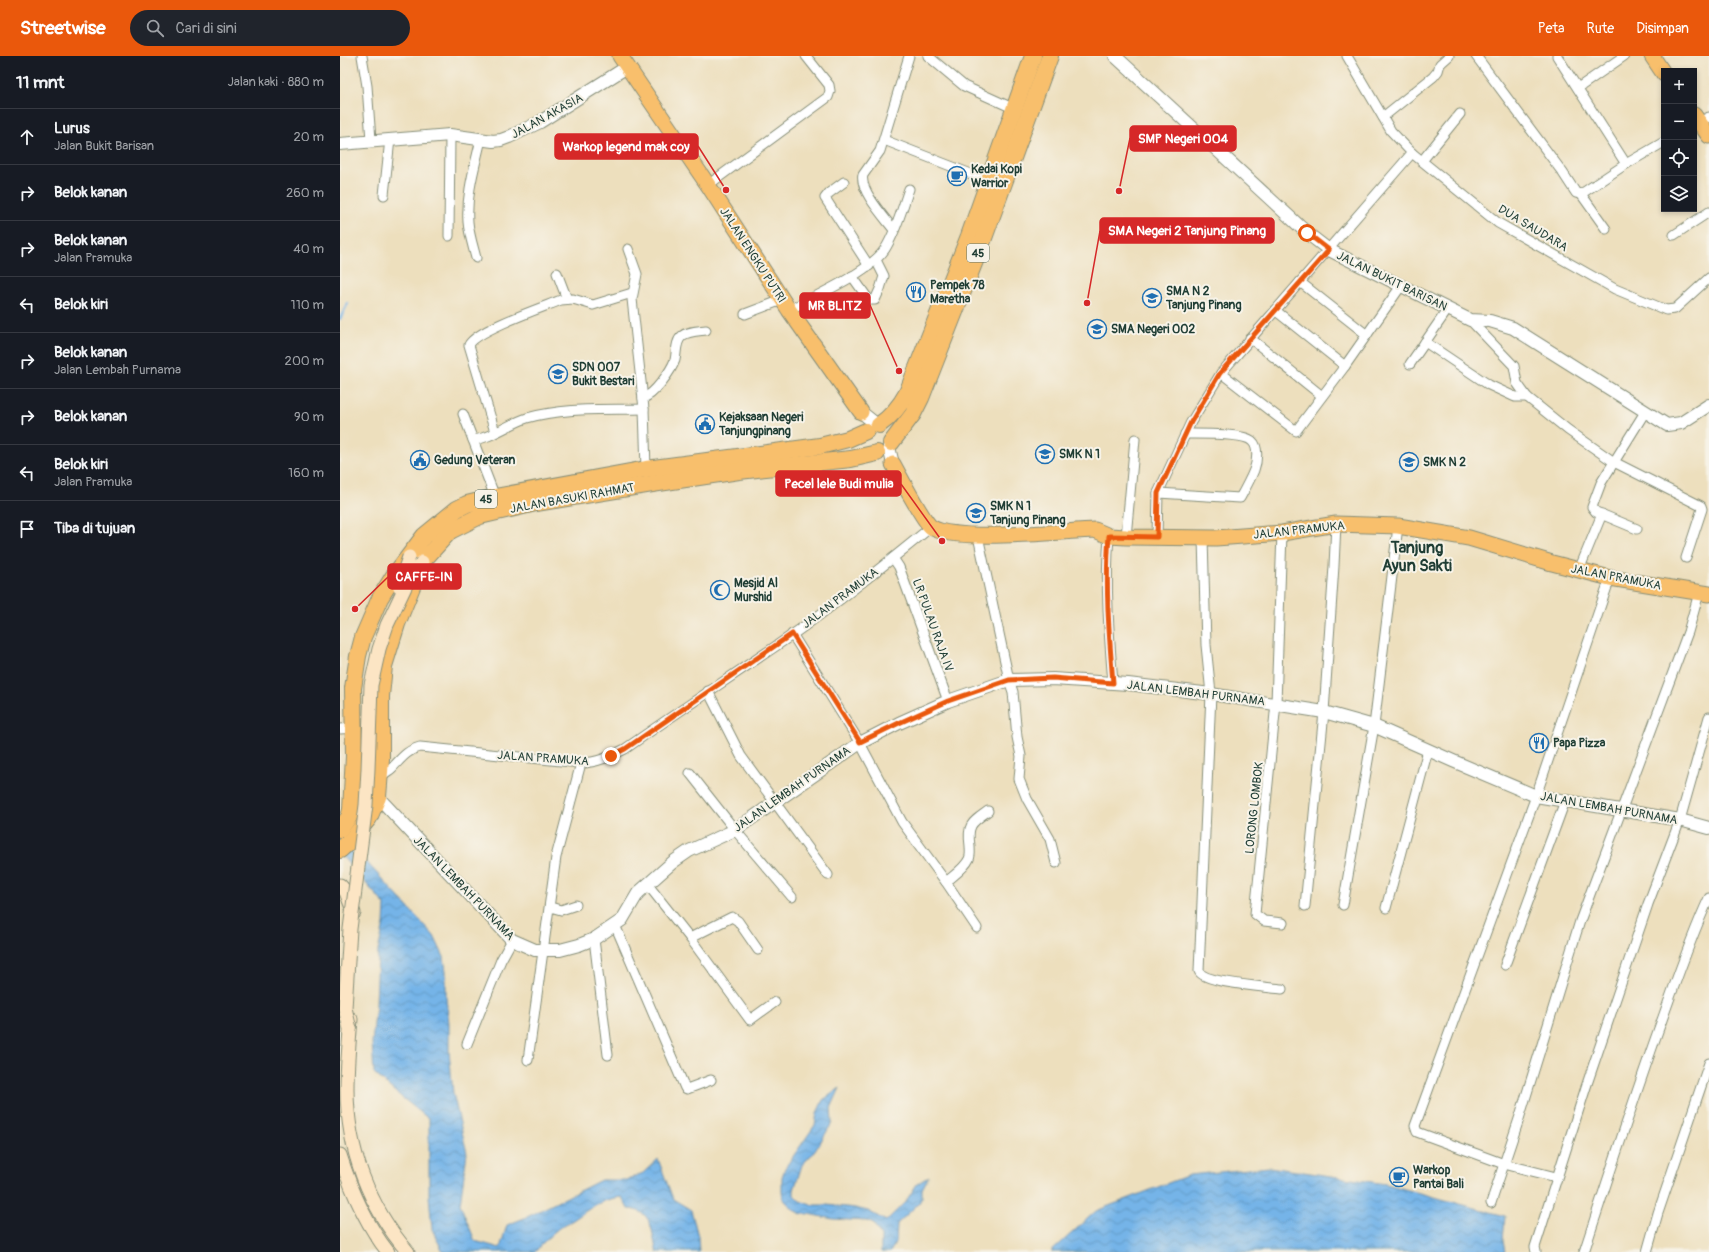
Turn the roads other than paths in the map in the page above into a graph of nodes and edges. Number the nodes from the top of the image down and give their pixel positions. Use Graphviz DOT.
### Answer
graph roads {
  1 [pos="362,56"];
  2 [pos="806,56"];
  3 [pos="908,56"];
  4 [pos="928,56"];
  5 [pos="1033,56"];
  6 [pos="1050,56"];
  7 [pos="1115,56"];
  8 [pos="1347,56"];
  9 [pos="1449,56"];
  10 [pos="1476,56"];
  11 [pos="1557,56"];
  12 [pos="1624,56"];
  13 [pos="1652,56"];
  14 [pos="623,61"];
  15 [pos="1661,70"];
  16 [pos="1578,88"];
  17 [pos="1022,112"];
  18 [pos="1460,114"];
  19 [pos="1383,117"];
  20 [pos="1699,120"];
  21 [pos="450,135"];
  22 [pos="1709,136"];
  23 [pos="390,139"];
  24 [pos="481,139"];
  25 [pos="371,140"];
  26 [pos="884,140"];
  27 [pos="340,144"];
  28 [pos="1661,144"];
  29 [pos="1412,153"];
  30 [pos="1422,161"];
  31 [pos="1626,164"];
  32 [pos="988,181"];
  33 [pos="844,182"];
  34 [pos="708,186"];
  35 [pos="909,189"];
  36 [pos="1581,194"];
  37 [pos="384,195"];
  38 [pos="1709,212"];
  39 [pos="1606,229"];
  40 [pos="894,230"];
  41 [pos="1674,234"];
  42 [pos="449,236"];
  43 [pos="628,249"];
  44 [pos="1329,250"];
  45 [pos="476,258"];
  46 [pos="872,263"];
  47 [pos="557,273"];
  48 [pos="852,276"];
  49 [pos="1709,278"];
  50 [pos="1300,282"];
  51 [pos="1401,286"];
  52 [pos="632,292"];
  53 [pos="567,299"];
  54 [pos="786,305"];
  55 [pos="1448,309"];
  56 [pos="1276,311"];
  57 [pos="744,314"];
  58 [pos="1470,320"];
  59 [pos="706,330"];
  60 [pos="1366,335"];
  61 [pos="1250,338"];
  62 [pos="1425,342"];
  63 [pos="1410,364"];
  64 [pos="1345,366"];
  65 [pos="1220,373"];
  66 [pos="1322,396"];
  67 [pos="1527,397"];
  68 [pos="643,398"];
  69 [pos="1709,405"];
  70 [pos="644,409"];
  71 [pos="862,412"];
  72 [pos="1645,412"];
  73 [pos="463,414"];
  74 [pos="872,427"];
  75 [pos="495,432"];
  76 [pos="1185,434"];
  77 [pos="1135,439"];
  78 [pos="473,440"];
  79 [pos="884,449"];
  80 [pos="1614,462"];
  81 [pos="893,464"];
  82 [pos="646,469"];
  83 [pos="566,491"];
  84 [pos="1158,493"];
  85 [pos="495,497"];
  86 [pos="1602,514"];
  87 [pos="1336,524"];
  88 [pos="1398,526"];
  89 [pos="931,527"];
  90 [pos="1637,528"];
  91 [pos="1282,533"];
  92 [pos="978,536"];
  93 [pos="1109,536"];
  94 [pos="1126,537"];
  95 [pos="1157,537"];
  96 [pos="1203,538"];
  97 [pos="893,558"];
  98 [pos="1686,558"];
  99 [pos="415,560"];
  100 [pos="1579,570"];
  101 [pos="1610,578"];
  102 [pos="1704,594"];
  103 [pos="792,634"];
  104 [pos="1009,680"];
  105 [pos="1113,683"];
  106 [pos="708,691"];
  107 [pos="1211,694"];
  108 [pos="948,701"];
  109 [pos="1276,703"];
  110 [pos="1324,712"];
  111 [pos="1709,717"];
  112 [pos="1374,726"];
  113 [pos="347,728"];
  114 [pos="860,742"];
  115 [pos="1428,750"];
  116 [pos="581,763"];
  117 [pos="690,773"];
  118 [pos="380,779"];
  119 [pos="1536,796"];
  120 [pos="378,797"];
  121 [pos="1565,801"];
  122 [pos="774,804"];
  123 [pos="988,810"];
  124 [pos="1622,810"];
  125 [pos="1680,820"];
  126 [pos="340,828"];
  127 [pos="1709,828"];
  128 [pos="736,830"];
  129 [pos="346,845"];
  130 [pos="1056,863"];
  131 [pos="828,876"];
  132 [pos="946,882"];
  133 [pos="340,885"];
  134 [pos="648,885"];
  135 [pos="792,897"];
  136 [pos="1709,898"];
  137 [pos="1343,905"];
  138 [pos="576,906"];
  139 [pos="1305,906"];
  140 [pos="550,907"];
  141 [pos="1386,908"];
  142 [pos="1283,924"];
  143 [pos="615,925"];
  144 [pos="977,928"];
  145 [pos="690,938"];
  146 [pos="594,939"];
  147 [pos="512,940"];
  148 [pos="544,950"];
  149 [pos="758,950"];
  150 [pos="1505,965"];
  151 [pos="340,985"];
  152 [pos="1282,989"];
  153 [pos="776,1002"];
  154 [pos="350,1029"];
  155 [pos="466,1044"];
  156 [pos="608,1055"];
  157 [pos="528,1060"];
  158 [pos="1709,1063"];
  159 [pos="711,1080"];
  160 [pos="340,1155"];
  161 [pos="1504,1164"];
  162 [pos="1556,1177"];
  163 [pos="1490,1204"];
  164 [pos="388,1252"];
  165 [pos="408,1252"];
  166 [pos="1536,1252"];
  167 [pos="1584,1252"];
  168 [pos="1647,1252"];
  1 -- 25 [label="street"];
  2 -- 34 [label="street"];
  3 -- 26 [label="street"];
  4 -- 17 [label="street"];
  5 -- 17 [label="highway, JALAN BASUKI RAHMAT / 45"];
  6 -- 17 [label="highway, JALAN BASUKI RAHMAT / 45"];
  7 -- 44 [label="street, JALAN BUKIT BARISAN"];
  8 -- 19 [label="street, DUA SAUDARA"];
  9 -- 19 [label="street"];
  10 -- 36 [label="street"];
  11 -- 16 [label="street"];
  12 -- 16 [label="street"];
  13 -- 15 [label="main road"];
  14 -- 24 [label="street, JALAN AKASIA"];
  14 -- 34 [label="main road, JALAN ENGKU PUTRI"];
  16 -- 31 [label="street"];
  17 -- 32 [label="highway, JALAN BASUKI RAHMAT / 45"];
  17 -- 79 [label="highway, JALAN BASUKI RAHMAT / 45"];
  18 -- 30 [label="street"];
  19 -- 29 [label="street, DUA SAUDARA"];
  20 -- 22 [label="main road"];
  21 -- 23 [label="street, JALAN AKASIA"];
  21 -- 24 [label="street, JALAN AKASIA"];
  21 -- 42 [label="street"];
  23 -- 25 [label="street, JALAN AKASIA"];
  23 -- 37 [label="street"];
  24 -- 45 [label="street"];
  25 -- 27 [label="street, JALAN AKASIA"];
  26 -- 32 [label="street"];
  26 -- 40 [label="street"];
  28 -- 31 [label="street"];
  29 -- 30 [label="street, DUA SAUDARA"];
  29 -- 44 [label="street"];
  30 -- 49 [label="street, DUA SAUDARA"];
  31 -- 36 [label="street"];
  32 -- 74 [label="highway, JALAN BASUKI RAHMAT / 45"];
  33 -- 46 [label="street"];
  34 -- 54 [label="main road, JALAN ENGKU PUTRI"];
  35 -- 40 [label="street"];
  36 -- 39 [label="street"];
  38 -- 41 [label="street"];
  40 -- 46 [label="street"];
  43 -- 52 [label="street"];
  44 -- 50 [label="street"];
  44 -- 51 [label="street, JALAN BUKIT BARISAN"];
  46 -- 48 [label="street"];
  46 -- 48 [label="street"];
  47 -- 53 [label="street"];
  48 -- 54 [label="street"];
  50 -- 56 [label="street"];
  50 -- 60 [label="street"];
  51 -- 55 [label="street, JALAN BUKIT BARISAN"];
  51 -- 60 [label="street"];
  52 -- 53 [label="street"];
  52 -- 68 [label="street"];
  53 -- 75 [label="street"];
  54 -- 57 [label="street"];
  54 -- 71 [label="main road, JALAN ENGKU PUTRI"];
  55 -- 58 [label="street, JALAN BUKIT BARISAN"];
  55 -- 62 [label="street"];
  56 -- 61 [label="street"];
  56 -- 64 [label="street"];
  58 -- 67 [label="street"];
  58 -- 72 [label="street, JALAN BUKIT BARISAN"];
  59 -- 68 [label="street"];
  60 -- 64 [label="street"];
  61 -- 65 [label="street"];
  61 -- 66 [label="street"];
  62 -- 63 [label="street"];
  62 -- 67 [label="street"];
  64 -- 66 [label="street"];
  65 -- 66 [label="street"];
  65 -- 76 [label="street"];
  67 -- 80 [label="street"];
  68 -- 70 [label="street"];
  69 -- 72 [label="street, JALAN BUKIT BARISAN"];
  70 -- 75 [label="street"];
  70 -- 82 [label="street"];
  71 -- 74 [label="street"];
  72 -- 80 [label="street"];
  73 -- 78 [label="street"];
  74 -- 79 [label="highway"];
  74 -- 79 [label="highway"];
  74 -- 82 [label="highway, JALAN BASUKI RAHMAT / 45"];
  75 -- 78 [label="street"];
  76 -- 84 [label="street"];
  76 -- 84 [label="street"];
  77 -- 94 [label="street"];
  78 -- 85 [label="street"];
  79 -- 81 [label="street"];
  79 -- 83 [label="highway, JALAN BASUKI RAHMAT / 45"];
  80 -- 86 [label="street"];
  80 -- 98 [label="street"];
  81 -- 89 [label="main road"];
  82 -- 83 [label="highway, JALAN BASUKI RAHMAT / 45"];
  83 -- 85 [label="highway, JALAN BASUKI RAHMAT / 45"];
  83 -- 99 [label="highway, JALAN BASUKI RAHMAT / 45"];
  84 -- 95 [label="street"];
  85 -- 99 [label="highway, JALAN BASUKI RAHMAT / 45"];
  86 -- 90 [label="street"];
  86 -- 100 [label="street"];
  87 -- 88 [label="main road, JALAN PRAMUKA"];
  87 -- 91 [label="main road, JALAN PRAMUKA"];
  87 -- 110 [label="street"];
  88 -- 100 [label="main road, JALAN PRAMUKA"];
  88 -- 112 [label="street"];
  89 -- 92 [label="main road, JALAN PRAMUKA"];
  89 -- 97 [label="street, JALAN PRAMUKA"];
  91 -- 96 [label="main road, JALAN PRAMUKA"];
  91 -- 109 [label="street, LORONG LOMBOK"];
  92 -- 93 [label="main road, JALAN PRAMUKA"];
  92 -- 104 [label="street"];
  93 -- 94 [label="main road, JALAN PRAMUKA"];
  93 -- 105 [label="street"];
  94 -- 95 [label="main road, JALAN PRAMUKA"];
  95 -- 96 [label="main road, JALAN PRAMUKA"];
  96 -- 107 [label="street"];
  97 -- 103 [label="street, JALAN PRAMUKA"];
  97 -- 108 [label="street, LR PULAU RAJA IV"];
  99 -- 113 [label="highway, JALAN BASUKI RAHMAT / 45"];
  99 -- 118 [label="highway, JALAN BASUKI RAHMAT / 45"];
  99 -- 151 [label="main road, bridge"];
  99 -- 154 [label="main road, bridge"];
  100 -- 101 [label="main road, JALAN PRAMUKA"];
  101 -- 102 [label="main road, JALAN PRAMUKA"];
  101 -- 119 [label="street"];
  102 -- 124 [label="street"];
  103 -- 106 [label="street, JALAN PRAMUKA"];
  103 -- 114 [label="street"];
  104 -- 105 [label="street, JALAN LEMBAH PURNAMA"];
  104 -- 108 [label="street, JALAN LEMBAH PURNAMA"];
  104 -- 130 [label="street"];
  105 -- 107 [label="street, JALAN LEMBAH PURNAMA"];
  106 -- 116 [label="street, JALAN PRAMUKA"];
  106 -- 122 [label="street"];
  107 -- 109 [label="street, JALAN LEMBAH PURNAMA"];
  107 -- 152 [label="street"];
  108 -- 114 [label="street, JALAN LEMBAH PURNAMA"];
  109 -- 110 [label="street, JALAN LEMBAH PURNAMA"];
  109 -- 142 [label="street, LORONG LOMBOK"];
  110 -- 112 [label="street, JALAN LEMBAH PURNAMA"];
  110 -- 139 [label="street"];
  111 -- 125 [label="street"];
  112 -- 115 [label="street, JALAN LEMBAH PURNAMA"];
  112 -- 137 [label="street"];
  113 -- 126 [label="highway, JALAN BASUKI RAHMAT / 45"];
  114 -- 122 [label="street, JALAN LEMBAH PURNAMA"];
  114 -- 132 [label="street"];
  115 -- 119 [label="street, JALAN LEMBAH PURNAMA"];
  115 -- 141 [label="street"];
  116 -- 118 [label="street, JALAN PRAMUKA"];
  116 -- 140 [label="street"];
  117 -- 128 [label="street"];
  118 -- 120 [label="highway, JALAN BASUKI RAHMAT"];
  119 -- 121 [label="street, JALAN LEMBAH PURNAMA"];
  119 -- 161 [label="street"];
  120 -- 129 [label="highway, JALAN BASUKI RAHMAT"];
  120 -- 147 [label="street, JALAN LEMBAH PURNAMA"];
  121 -- 124 [label="street, JALAN LEMBAH PURNAMA"];
  121 -- 150 [label="street"];
  122 -- 128 [label="street, JALAN LEMBAH PURNAMA"];
  122 -- 131 [label="street"];
  123 -- 132 [label="street"];
  124 -- 125 [label="street, JALAN LEMBAH PURNAMA"];
  124 -- 161 [label="street"];
  125 -- 127 [label="street, JALAN LEMBAH PURNAMA"];
  125 -- 162 [label="street"];
  128 -- 134 [label="street, JALAN LEMBAH PURNAMA"];
  128 -- 135 [label="street"];
  132 -- 144 [label="street"];
  133 -- 154 [label="main road"];
  134 -- 143 [label="street, JALAN LEMBAH PURNAMA"];
  134 -- 145 [label="street"];
  136 -- 167 [label="street"];
  138 -- 140 [label="street"];
  140 -- 148 [label="street"];
  143 -- 146 [label="street, JALAN LEMBAH PURNAMA"];
  143 -- 159 [label="street"];
  145 -- 149 [label="street"];
  145 -- 153 [label="street"];
  146 -- 148 [label="street, JALAN LEMBAH PURNAMA"];
  146 -- 156 [label="street"];
  147 -- 148 [label="street, JALAN LEMBAH PURNAMA"];
  147 -- 155 [label="street"];
  148 -- 157 [label="street"];
  154 -- 165 [label="main road"];
  158 -- 168 [label="street"];
  160 -- 164 [label="main road"];
  161 -- 162 [label="street"];
  161 -- 163 [label="street"];
  162 -- 166 [label="street"];
}
